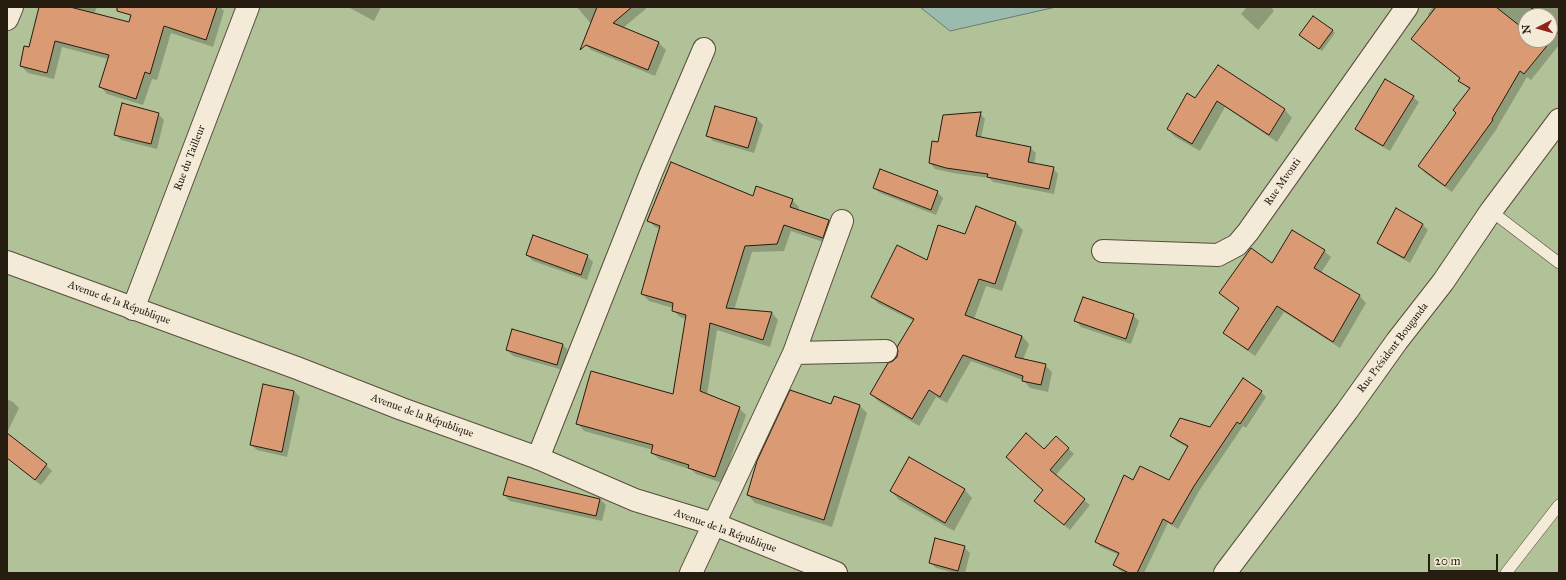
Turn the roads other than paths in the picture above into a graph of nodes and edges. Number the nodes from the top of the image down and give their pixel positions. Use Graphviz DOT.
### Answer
graph roads {
  1 [pos="12,7"];
  2 [pos="248,7"];
  3 [pos="1407,7"];
  4 [pos="7,19"];
  5 [pos="704,49"];
  6 [pos="1559,120"];
  7 [pos="1491,211"];
  8 [pos="842,221"];
  9 [pos="1103,251"];
  10 [pos="7,262"];
  11 [pos="1559,263"];
  12 [pos="133,308"];
  13 [pos="886,351"];
  14 [pos="794,353"];
  15 [pos="538,458"];
  16 [pos="1559,505"];
  17 [pos="714,524"];
  18 [pos="692,573"];
  19 [pos="836,573"];
  20 [pos="1225,573"];
  21 [pos="1506,573"];
  1 -- 4 [label="street"];
  2 -- 12 [label="street, Rue du Tailleur"];
  3 -- 9 [label="street, Rue Mvouti"];
  5 -- 15 [label="street"];
  6 -- 7 [label="street, Rue Président Bouganda"];
  7 -- 11 [label="lane"];
  7 -- 20 [label="street, Rue Président Bouganda"];
  8 -- 14 [label="street"];
  10 -- 12 [label="street, Avenue de la République"];
  12 -- 15 [label="street, Avenue de la République"];
  13 -- 14 [label="street"];
  14 -- 17 [label="street"];
  15 -- 17 [label="street, Avenue de la République"];
  16 -- 21 [label="lane"];
  17 -- 18 [label="street"];
  17 -- 19 [label="street, Avenue de la République"];
}
